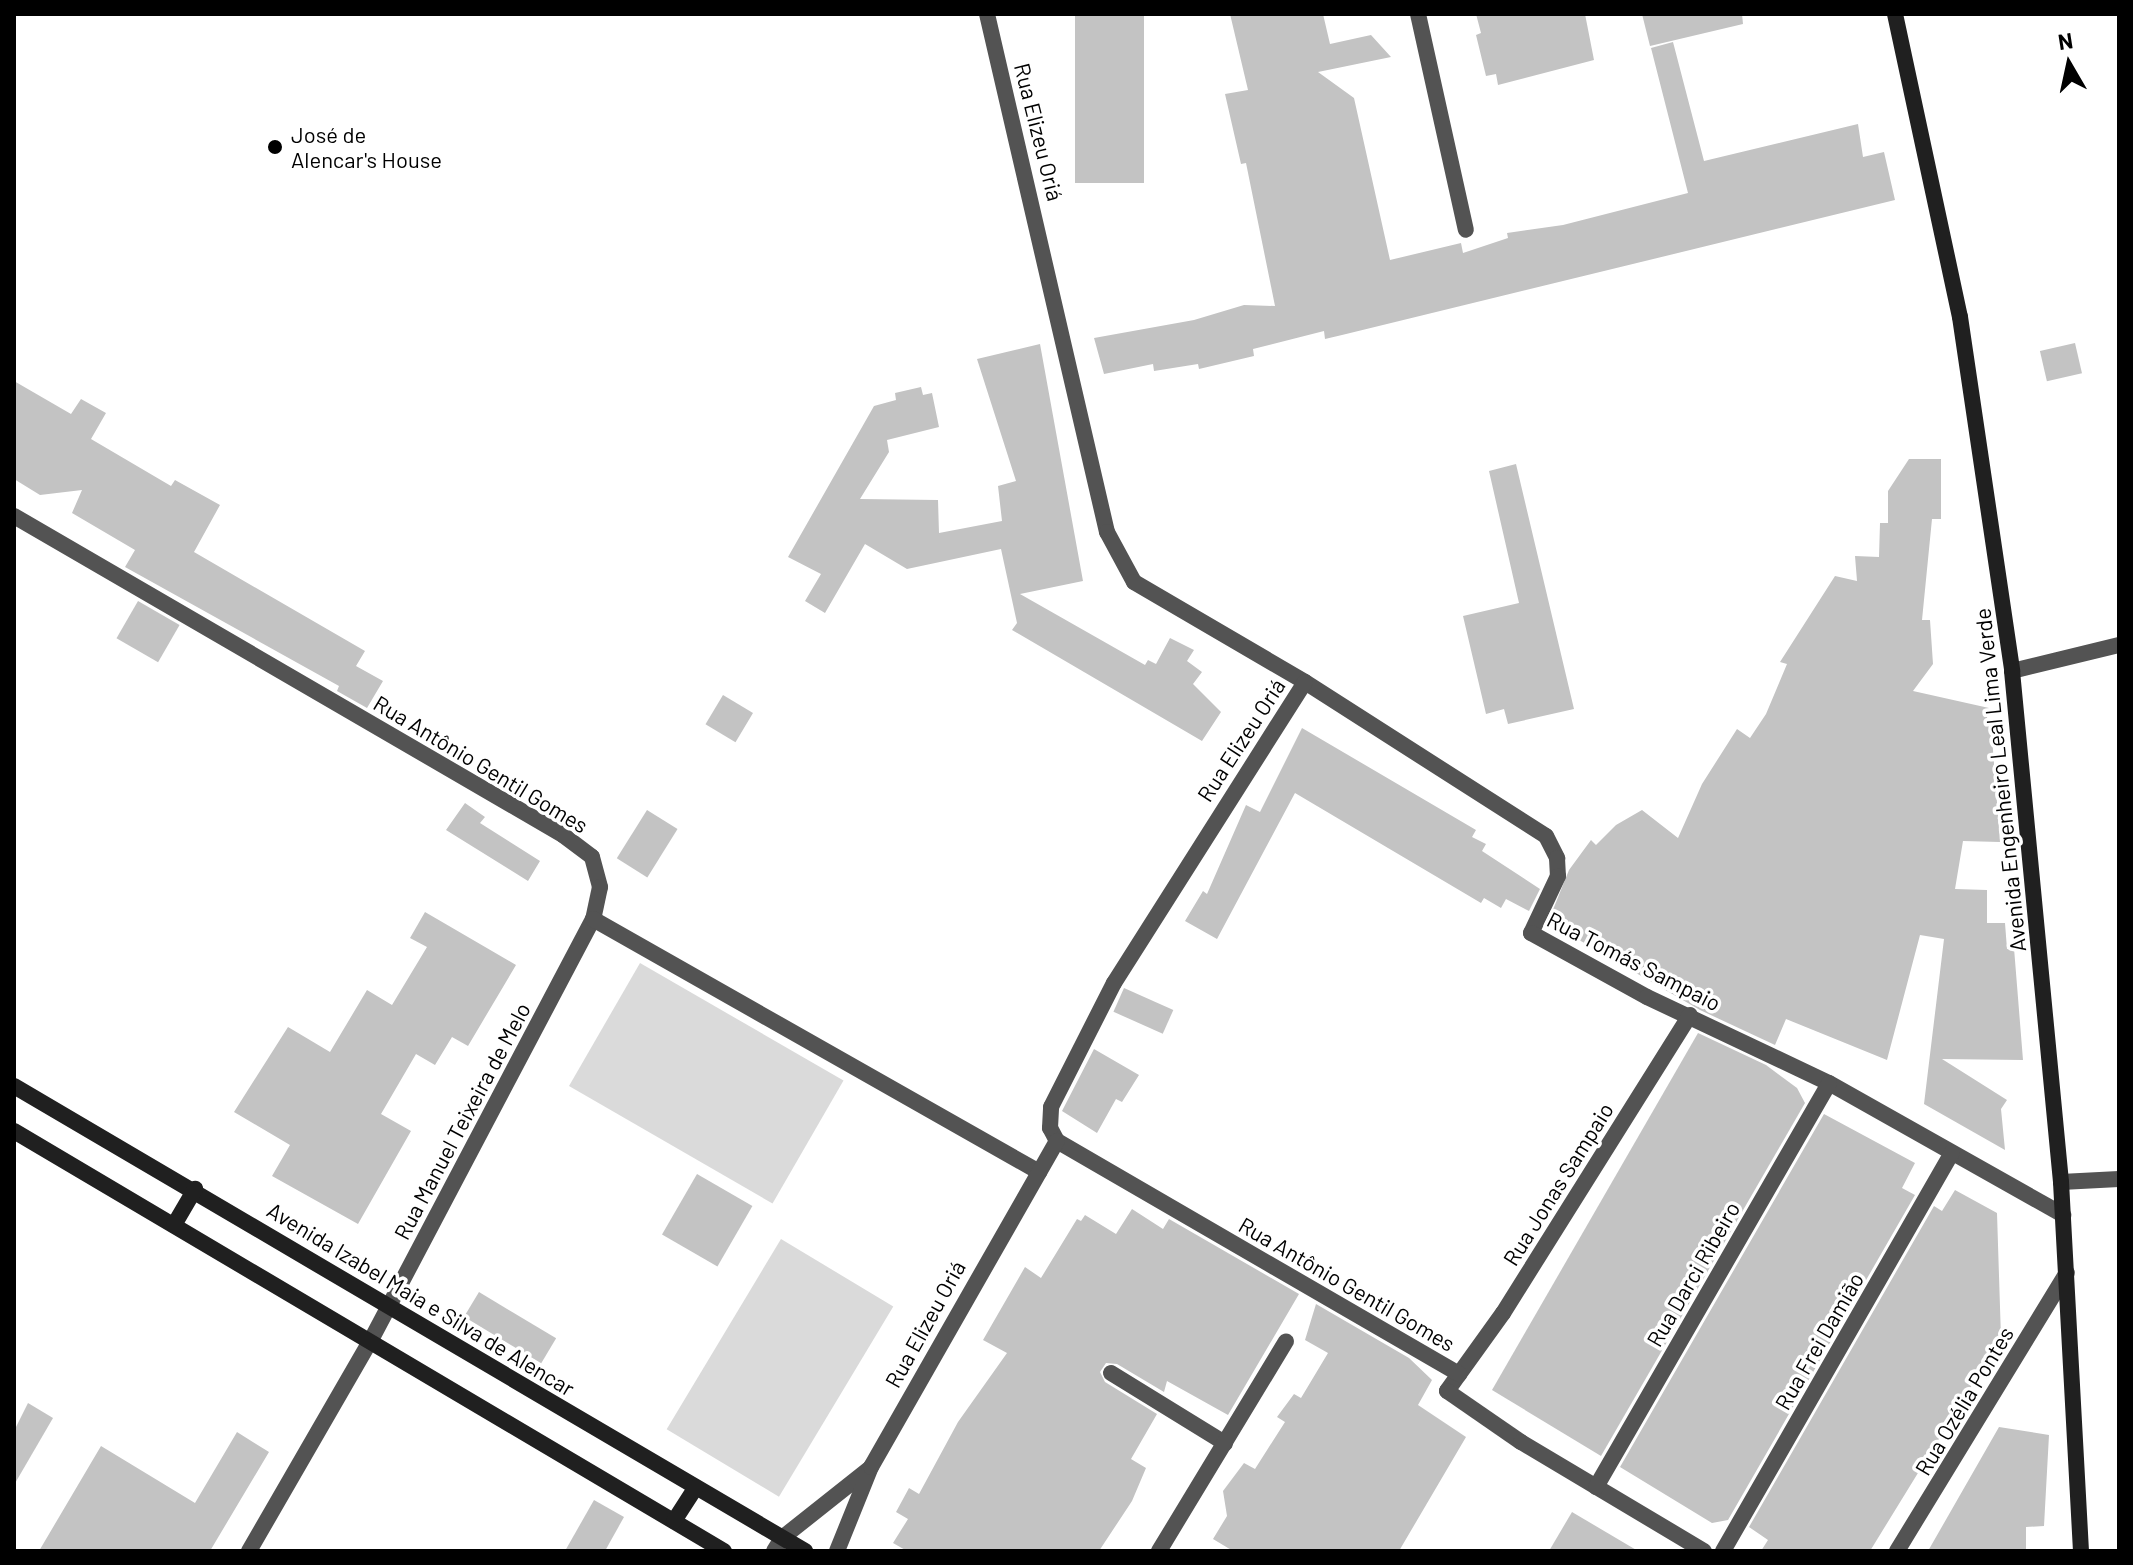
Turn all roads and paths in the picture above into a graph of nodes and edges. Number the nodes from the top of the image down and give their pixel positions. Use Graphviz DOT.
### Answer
graph roads {
  1 [pos="987,14"];
  2 [pos="1418,14"];
  3 [pos="1895,14"];
  4 [pos="1466,230"];
  5 [pos="14,516"];
  6 [pos="2119,645"];
  7 [pos="2012,671"];
  8 [pos="1305,682"];
  9 [pos="593,919"];
  10 [pos="1690,1015"];
  11 [pos="1829,1083"];
  12 [pos="14,1086"];
  13 [pos="14,1131"];
  14 [pos="1057,1141"];
  15 [pos="1952,1153"];
  16 [pos="1039,1172"];
  17 [pos="2119,1179"];
  18 [pos="2061,1182"];
  19 [pos="195,1189"];
  20 [pos="2063,1215"];
  21 [pos="174,1225"];
  22 [pos="2067,1273"];
  23 [pos="389,1307"];
  24 [pos="372,1338"];
  25 [pos="1286,1341"];
  26 [pos="1111,1373"];
  27 [pos="1459,1374"];
  28 [pos="1225,1443"];
  29 [pos="871,1467"];
  30 [pos="696,1487"];
  31 [pos="1596,1487"];
  32 [pos="674,1521"];
  33 [pos="778,1544"];
  34 [pos="249,1551"];
  35 [pos="724,1551"];
  36 [pos="805,1551"];
  37 [pos="837,1551"];
  38 [pos="1159,1551"];
  39 [pos="1704,1551"];
  40 [pos="1723,1551"];
  41 [pos="1897,1551"];
  42 [pos="2081,1551"];
  1 -- 8 [label="street, Rua Elizeu Oriá"];
  2 -- 4 [label="street"];
  3 -- 7 [label="street, Avenida Engenheiro Leal Lima Verde"];
  5 -- 9 [label="street, Rua Antônio Gentil Gomes"];
  6 -- 7 [label="street"];
  7 -- 18 [label="street, Avenida Engenheiro Leal Lima Verde"];
  8 -- 10 [label="street, Rua Tomás Sampaio"];
  8 -- 14 [label="street, Rua Elizeu Oriá"];
  9 -- 16 [label="street"];
  9 -- 23 [label="street, Rua Manuel Teixeira de Melo"];
  10 -- 11 [label="street, Rua Tomás Sampaio"];
  10 -- 27 [label="street, Rua Jonas Sampaio"];
  11 -- 15 [label="street, Rua Tomás Sampaio"];
  11 -- 31 [label="street, Rua Darci Ribeiro"];
  12 -- 19 [label="street, Avenida Izabel Maia e Silva de Alencar"];
  13 -- 21 [label="street"];
  14 -- 16 [label="street, Rua Elizeu Oriá"];
  14 -- 27 [label="street, Rua Antônio Gentil Gomes"];
  15 -- 20 [label="street, Rua Tomás Sampaio"];
  15 -- 40 [label="street, Rua Frei Damião"];
  16 -- 29 [label="street, Rua Elizeu Oriá"];
  17 -- 18 [label="street"];
  18 -- 20 [label="street, Avenida Engenheiro Leal Lima Verde"];
  19 -- 21 [label="street"];
  19 -- 23 [label="street, Avenida Izabel Maia e Silva de Alencar"];
  20 -- 22 [label="street, Avenida Engenheiro Leal Lima Verde"];
  21 -- 24 [label="street"];
  22 -- 41 [label="street, Rua Ozélia Pontes"];
  22 -- 42 [label="street, Avenida Engenheiro Leal Lima Verde"];
  23 -- 24 [label="street, Rua Manuel Teixeira de Melo"];
  23 -- 30 [label="street, Avenida Izabel Maia e Silva de Alencar"];
  24 -- 32 [label="street"];
  24 -- 34 [label="street, Rua Manuel Teixeira de Melo"];
  25 -- 28 [label="street"];
  26 -- 28 [label="street"];
  27 -- 31 [label="street, Rua Antônio Gentil Gomes"];
  28 -- 38 [label="street"];
  29 -- 33 [label="street, Rua Elizeu Oriá"];
  29 -- 37 [label="street, Rua Elizeu Oriá"];
  30 -- 32 [label="street"];
  30 -- 33 [label="street, Avenida Izabel Maia e Silva de Alencar"];
  31 -- 39 [label="street, Rua Antônio Gentil Gomes"];
  32 -- 35 [label="street"];
  33 -- 36 [label="street, Avenida Izabel Maia e Silva de Alencar"];
}
